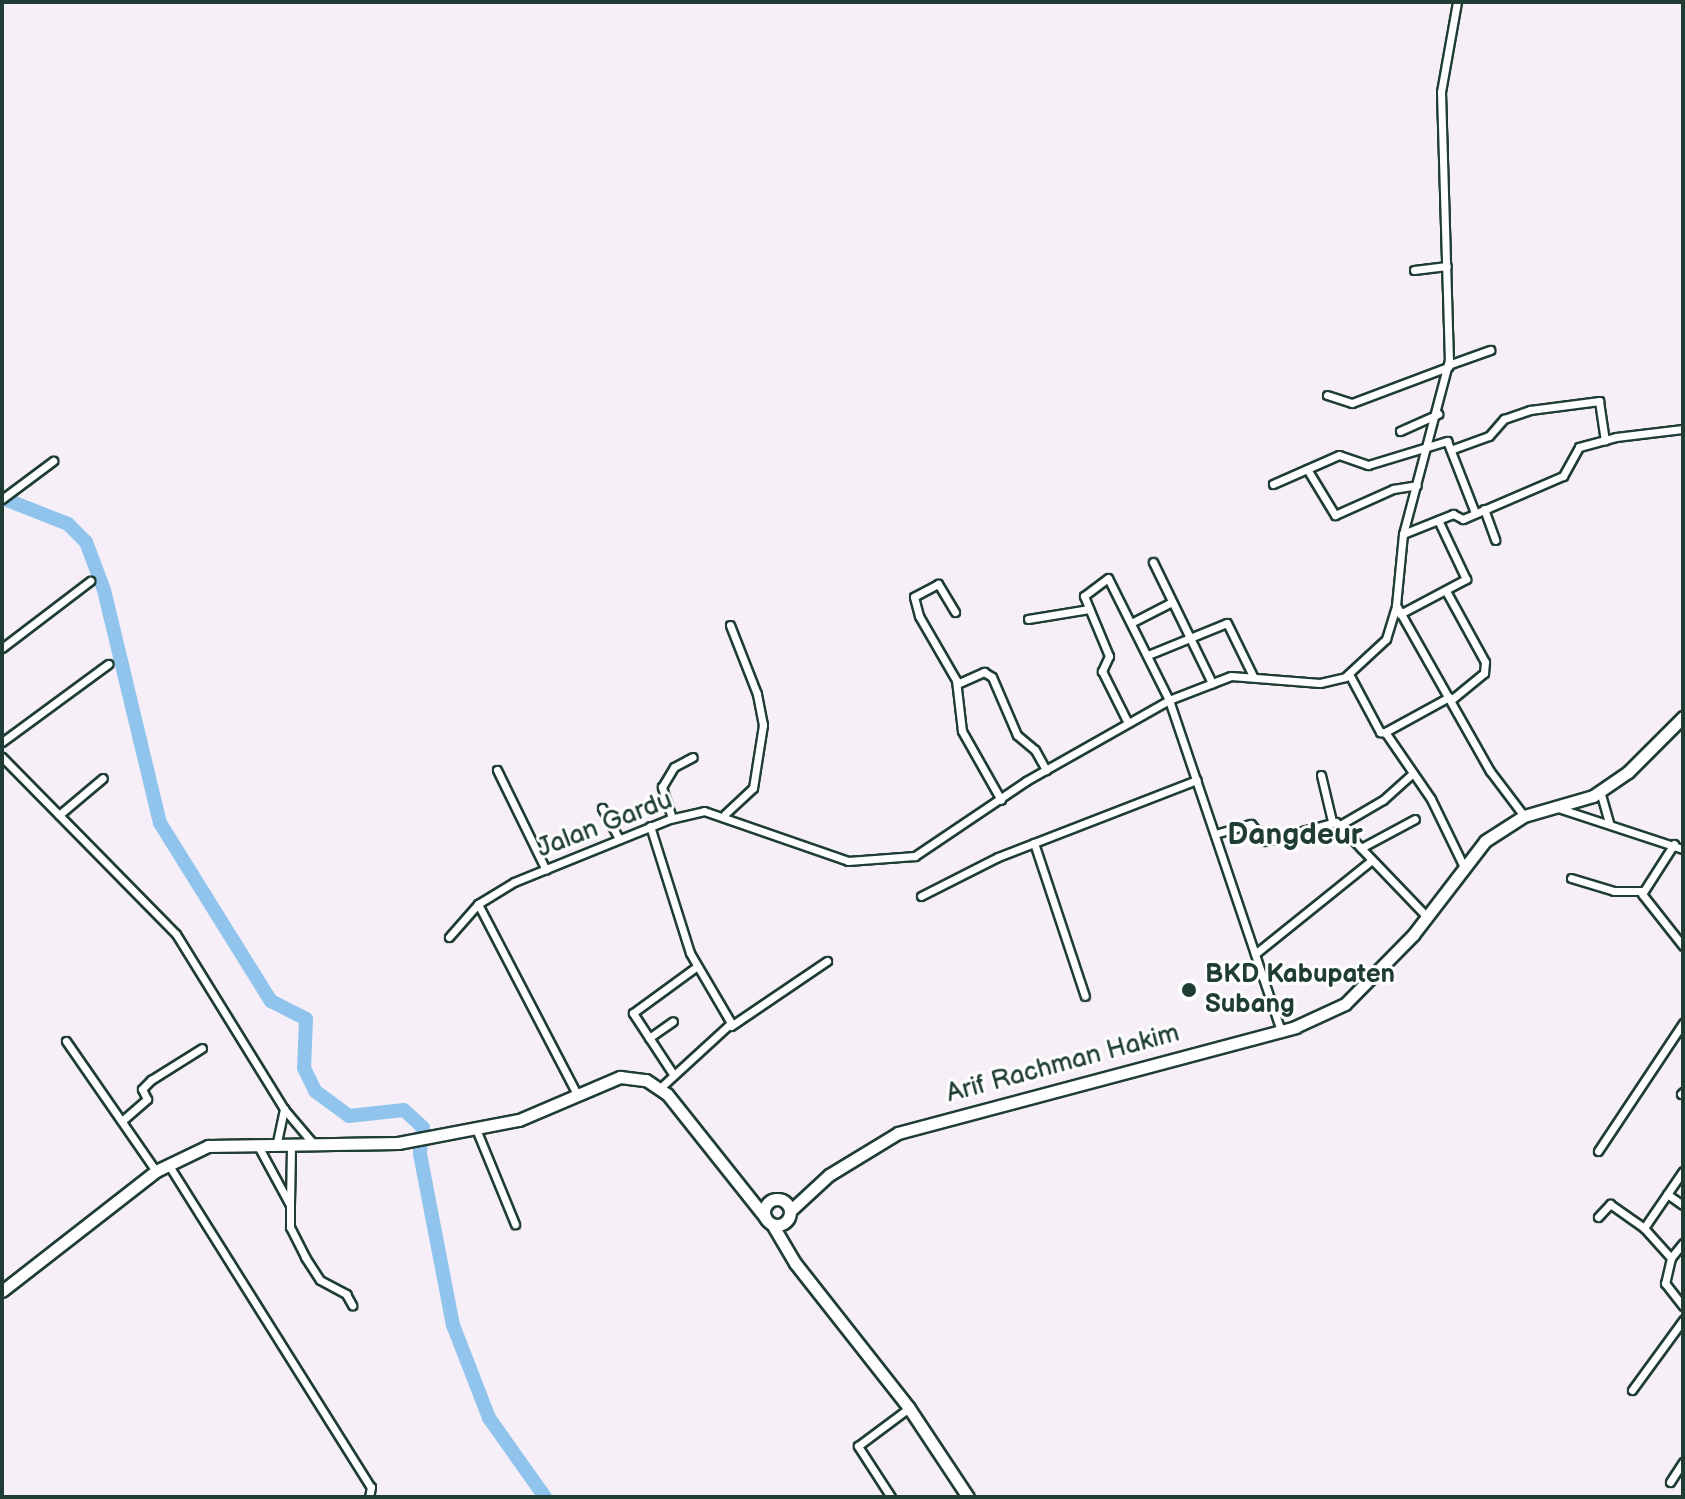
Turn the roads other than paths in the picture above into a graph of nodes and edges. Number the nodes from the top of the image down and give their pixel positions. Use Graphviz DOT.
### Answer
graph roads {
  1 [pos="1457,2"];
  2 [pos="1447,266"];
  3 [pos="1414,270"];
  4 [pos="1490,350"];
  5 [pos="1448,366"];
  6 [pos="1327,395"];
  7 [pos="1438,414"];
  8 [pos="1683,429"];
  9 [pos="1400,431"];
  10 [pos="1605,441"];
  11 [pos="1429,445"];
  12 [pos="1453,449"];
  13 [pos="53,461"];
  14 [pos="1307,469"];
  15 [pos="1273,484"];
  16 [pos="1417,485"];
  17 [pos="4,495"];
  18 [pos="1484,509"];
  19 [pos="1475,513"];
  20 [pos="1438,520"];
  21 [pos="1403,534"];
  22 [pos="1495,540"];
  23 [pos="1153,562"];
  24 [pos="90,581"];
  25 [pos="1446,591"];
  26 [pos="1172,602"];
  27 [pos="1089,609"];
  28 [pos="1397,611"];
  29 [pos="955,612"];
  30 [pos="1028,619"];
  31 [pos="1133,622"];
  32 [pos="730,625"];
  33 [pos="1189,639"];
  34 [pos="2,648"];
  35 [pos="1148,655"];
  36 [pos="108,664"];
  37 [pos="1349,674"];
  38 [pos="1253,676"];
  39 [pos="1212,683"];
  40 [pos="957,684"];
  41 [pos="1450,699"];
  42 [pos="1171,705"];
  43 [pos="1683,717"];
  44 [pos="1128,723"];
  45 [pos="1386,733"];
  46 [pos="2,742"];
  47 [pos="2,757"];
  48 [pos="693,757"];
  49 [pos="497,770"];
  50 [pos="1046,770"];
  51 [pos="1413,773"];
  52 [pos="1321,775"];
  53 [pos="103,778"];
  54 [pos="1197,780"];
  55 [pos="1600,791"];
  56 [pos="1001,800"];
  57 [pos="602,808"];
  58 [pos="1558,808"];
  59 [pos="725,814"];
  60 [pos="59,815"];
  61 [pos="1524,816"];
  62 [pos="672,818"];
  63 [pos="1415,819"];
  64 [pos="1336,823"];
  65 [pos="1609,823"];
  66 [pos="650,826"];
  67 [pos="1215,834"];
  68 [pos="619,839"];
  69 [pos="1034,843"];
  70 [pos="1674,844"];
  71 [pos="1361,848"];
  72 [pos="1683,849"];
  73 [pos="1372,860"];
  74 [pos="1464,867"];
  75 [pos="546,870"];
  76 [pos="1571,878"];
  77 [pos="1642,891"];
  78 [pos="921,896"];
  79 [pos="478,904"];
  80 [pos="1427,917"];
  81 [pos="449,937"];
  82 [pos="1683,946"];
  83 [pos="1255,954"];
  84 [pos="827,961"];
  85 [pos="696,967"];
  86 [pos="1085,996"];
  87 [pos="673,1021"];
  88 [pos="1683,1023"];
  89 [pos="731,1026"];
  90 [pos="1281,1031"];
  91 [pos="649,1038"];
  92 [pos="66,1041"];
  93 [pos="202,1048"];
  94 [pos="673,1074"];
  95 [pos="660,1088"];
  96 [pos="578,1096"];
  97 [pos="284,1109"];
  98 [pos="123,1120"];
  99 [pos="476,1129"];
  100 [pos="311,1141"];
  101 [pos="256,1142"];
  102 [pos="277,1142"];
  103 [pos="291,1142"];
  104 [pos="1598,1151"];
  105 [pos="168,1164"];
  106 [pos="156,1171"];
  107 [pos="1683,1171"];
  108 [pos="807,1193"];
  109 [pos="1667,1194"];
  110 [pos="783,1200"];
  111 [pos="290,1205"];
  112 [pos="1683,1205"];
  113 [pos="768,1215"];
  114 [pos="789,1215"];
  115 [pos="1598,1217"];
  116 [pos="515,1224"];
  117 [pos="1644,1228"];
  118 [pos="1683,1243"];
  119 [pos="786,1249"];
  120 [pos="1671,1258"];
  121 [pos="2,1291"];
  122 [pos="352,1305"];
  123 [pos="1683,1306"];
  124 [pos="1683,1320"];
  125 [pos="1632,1390"];
  126 [pos="909,1408"];
  127 [pos="1683,1462"];
  128 [pos="1670,1482"];
  129 [pos="373,1496"];
  130 [pos="891,1497"];
  131 [pos="968,1497"];
  1 -- 2 [label="street"];
  2 -- 3 [label="street"];
  2 -- 5 [label="street"];
  4 -- 5 [label="street"];
  5 -- 6 [label="street"];
  5 -- 7 [label="street"];
  7 -- 9 [label="street"];
  7 -- 11 [label="street"];
  8 -- 10 [label="street"];
  10 -- 12 [label="street"];
  10 -- 18 [label="street"];
  11 -- 12 [label="street"];
  11 -- 14 [label="street"];
  11 -- 16 [label="street"];
  12 -- 19 [label="street"];
  13 -- 17 [label="street"];
  14 -- 15 [label="street"];
  14 -- 16 [label="street"];
  16 -- 21 [label="street"];
  18 -- 19 [label="street"];
  18 -- 22 [label="street"];
  19 -- 20 [label="street"];
  20 -- 21 [label="street"];
  20 -- 25 [label="street"];
  21 -- 28 [label="street"];
  23 -- 26 [label="street"];
  24 -- 34 [label="street"];
  25 -- 28 [label="street"];
  25 -- 41 [label="street"];
  26 -- 31 [label="street"];
  26 -- 33 [label="street"];
  27 -- 30 [label="street"];
  27 -- 31 [label="street"];
  27 -- 44 [label="street"];
  28 -- 37 [label="street"];
  28 -- 41 [label="street"];
  29 -- 40 [label="street"];
  31 -- 35 [label="street"];
  32 -- 59 [label="street"];
  33 -- 35 [label="street"];
  33 -- 38 [label="street"];
  33 -- 39 [label="street"];
  35 -- 42 [label="street"];
  36 -- 46 [label="street"];
  37 -- 38 [label="street, Jalan Gardu"];
  37 -- 45 [label="street"];
  38 -- 39 [label="street, Jalan Gardu"];
  39 -- 42 [label="street, Jalan Gardu"];
  40 -- 50 [label="street"];
  40 -- 56 [label="street"];
  41 -- 45 [label="street"];
  41 -- 61 [label="street"];
  42 -- 44 [label="street, Jalan Gardu"];
  42 -- 54 [label="street"];
  43 -- 55 [label="main road, Arif Rachman Hakim"];
  44 -- 50 [label="street, Jalan Gardu"];
  45 -- 51 [label="street"];
  47 -- 60 [label="street"];
  48 -- 62 [label="street"];
  49 -- 75 [label="street"];
  50 -- 56 [label="street, Jalan Gardu"];
  51 -- 64 [label="street"];
  51 -- 74 [label="street"];
  52 -- 64 [label="street"];
  53 -- 60 [label="street"];
  54 -- 67 [label="street"];
  54 -- 69 [label="street"];
  55 -- 58 [label="main road, Arif Rachman Hakim"];
  55 -- 65 [label="street"];
  56 -- 59 [label="street, Jalan Gardu"];
  57 -- 68 [label="street"];
  58 -- 61 [label="main road, Arif Rachman Hakim"];
  58 -- 65 [label="street"];
  59 -- 62 [label="street, Jalan Gardu"];
  60 -- 97 [label="street"];
  61 -- 74 [label="main road, Arif Rachman Hakim"];
  62 -- 66 [label="street, Jalan Gardu"];
  63 -- 71 [label="street"];
  64 -- 67 [label="street"];
  64 -- 71 [label="street"];
  65 -- 70 [label="street"];
  66 -- 68 [label="street, Jalan Gardu"];
  66 -- 85 [label="street"];
  67 -- 83 [label="street"];
  68 -- 75 [label="street, Jalan Gardu"];
  69 -- 78 [label="street"];
  69 -- 86 [label="street"];
  70 -- 72 [label="street"];
  70 -- 77 [label="street"];
  71 -- 73 [label="street"];
  73 -- 80 [label="street"];
  73 -- 83 [label="street"];
  74 -- 80 [label="main road, Arif Rachman Hakim"];
  75 -- 79 [label="street, Jalan Gardu"];
  76 -- 77 [label="street"];
  77 -- 82 [label="street"];
  79 -- 81 [label="street, Jalan Gardu"];
  79 -- 96 [label="street"];
  80 -- 90 [label="main road, Arif Rachman Hakim"];
  83 -- 90 [label="street"];
  84 -- 89 [label="street"];
  85 -- 89 [label="street"];
  85 -- 91 [label="street"];
  87 -- 91 [label="street"];
  88 -- 104 [label="street"];
  89 -- 94 [label="street"];
  90 -- 108 [label="main road, Arif Rachman Hakim"];
  91 -- 94 [label="street"];
  92 -- 98 [label="street"];
  93 -- 98 [label="street"];
  94 -- 95 [label="street"];
  95 -- 96 [label="main road"];
  95 -- 113 [label="main road"];
  96 -- 99 [label="main road"];
  97 -- 100 [label="street"];
  97 -- 102 [label="street"];
  98 -- 106 [label="street"];
  99 -- 100 [label="main road"];
  99 -- 116 [label="street"];
  100 -- 103 [label="main road"];
  101 -- 102 [label="main road"];
  101 -- 105 [label="main road"];
  101 -- 111 [label="street"];
  102 -- 103 [label="main road"];
  103 -- 111 [label="street"];
  105 -- 106 [label="main road"];
  105 -- 129 [label="street"];
  106 -- 121 [label="main road"];
  107 -- 109 [label="street"];
  108 -- 110 [label="main road"];
  108 -- 114 [label="main road, Arif Rachman Hakim"];
  109 -- 112 [label="street"];
  109 -- 117 [label="street"];
  110 -- 113 [label="main road"];
  110 -- 114 [label="main road"];
  111 -- 122 [label="street"];
  113 -- 114 [label="main road"];
  113 -- 119 [label="main road"];
  114 -- 119 [label="main road"];
  115 -- 117 [label="street"];
  117 -- 120 [label="street"];
  118 -- 120 [label="street"];
  119 -- 126 [label="main road"];
  120 -- 123 [label="street"];
  124 -- 125 [label="street"];
  126 -- 130 [label="street"];
  126 -- 131 [label="main road"];
  127 -- 128 [label="street"];
}
